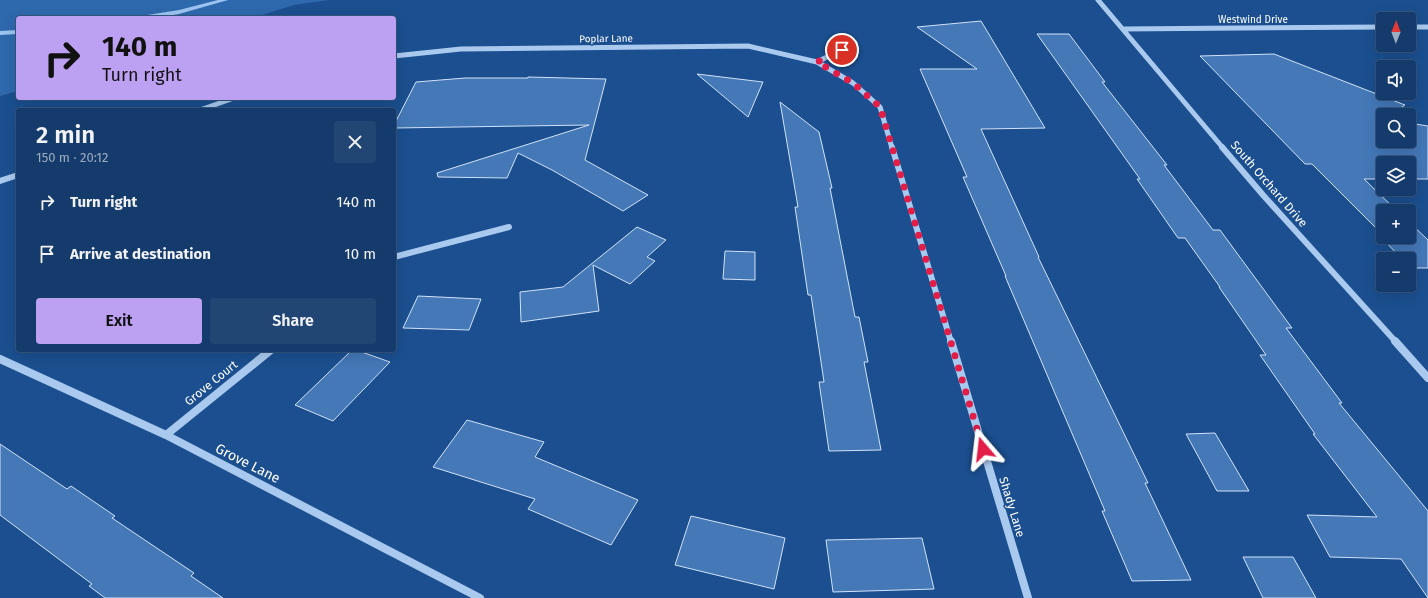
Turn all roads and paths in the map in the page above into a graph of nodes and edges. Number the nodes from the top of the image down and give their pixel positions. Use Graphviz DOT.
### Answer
graph roads {
  1 [pos="1098,0"];
  2 [pos="1416,27"];
  3 [pos="1428,27"];
  4 [pos="1376,28"];
  5 [pos="1123,29"];
  6 [pos="855,43"];
  7 [pos="396,56"];
  8 [pos="817,62"];
  9 [pos="228,100"];
  10 [pos="206,108"];
  11 [pos="16,176"];
  12 [pos="0,181"];
  13 [pos="509,227"];
  14 [pos="396,256"];
  15 [pos="269,352"];
  16 [pos="0,359"];
  17 [pos="1428,378"];
  18 [pos="166,435"];
  19 [pos="480,598"];
  20 [pos="1028,598"];
  1 -- 5 [label="street, South Orchard Drive"];
  2 -- 3 [label="street"];
  4 -- 5 [label="street, Westwind Drive"];
  5 -- 17 [label="street, South Orchard Drive"];
  6 -- 8 [label="street"];
  7 -- 8 [label="street, Poplar Lane"];
  8 -- 20 [label="street, Shady Lane"];
  9 -- 10 [label="street"];
  11 -- 12 [label="street"];
  13 -- 14 [label="street"];
  15 -- 18 [label="street, Grove Court"];
  16 -- 18 [label="street, Grove Lane"];
  18 -- 19 [label="street, Grove Lane"];
}
